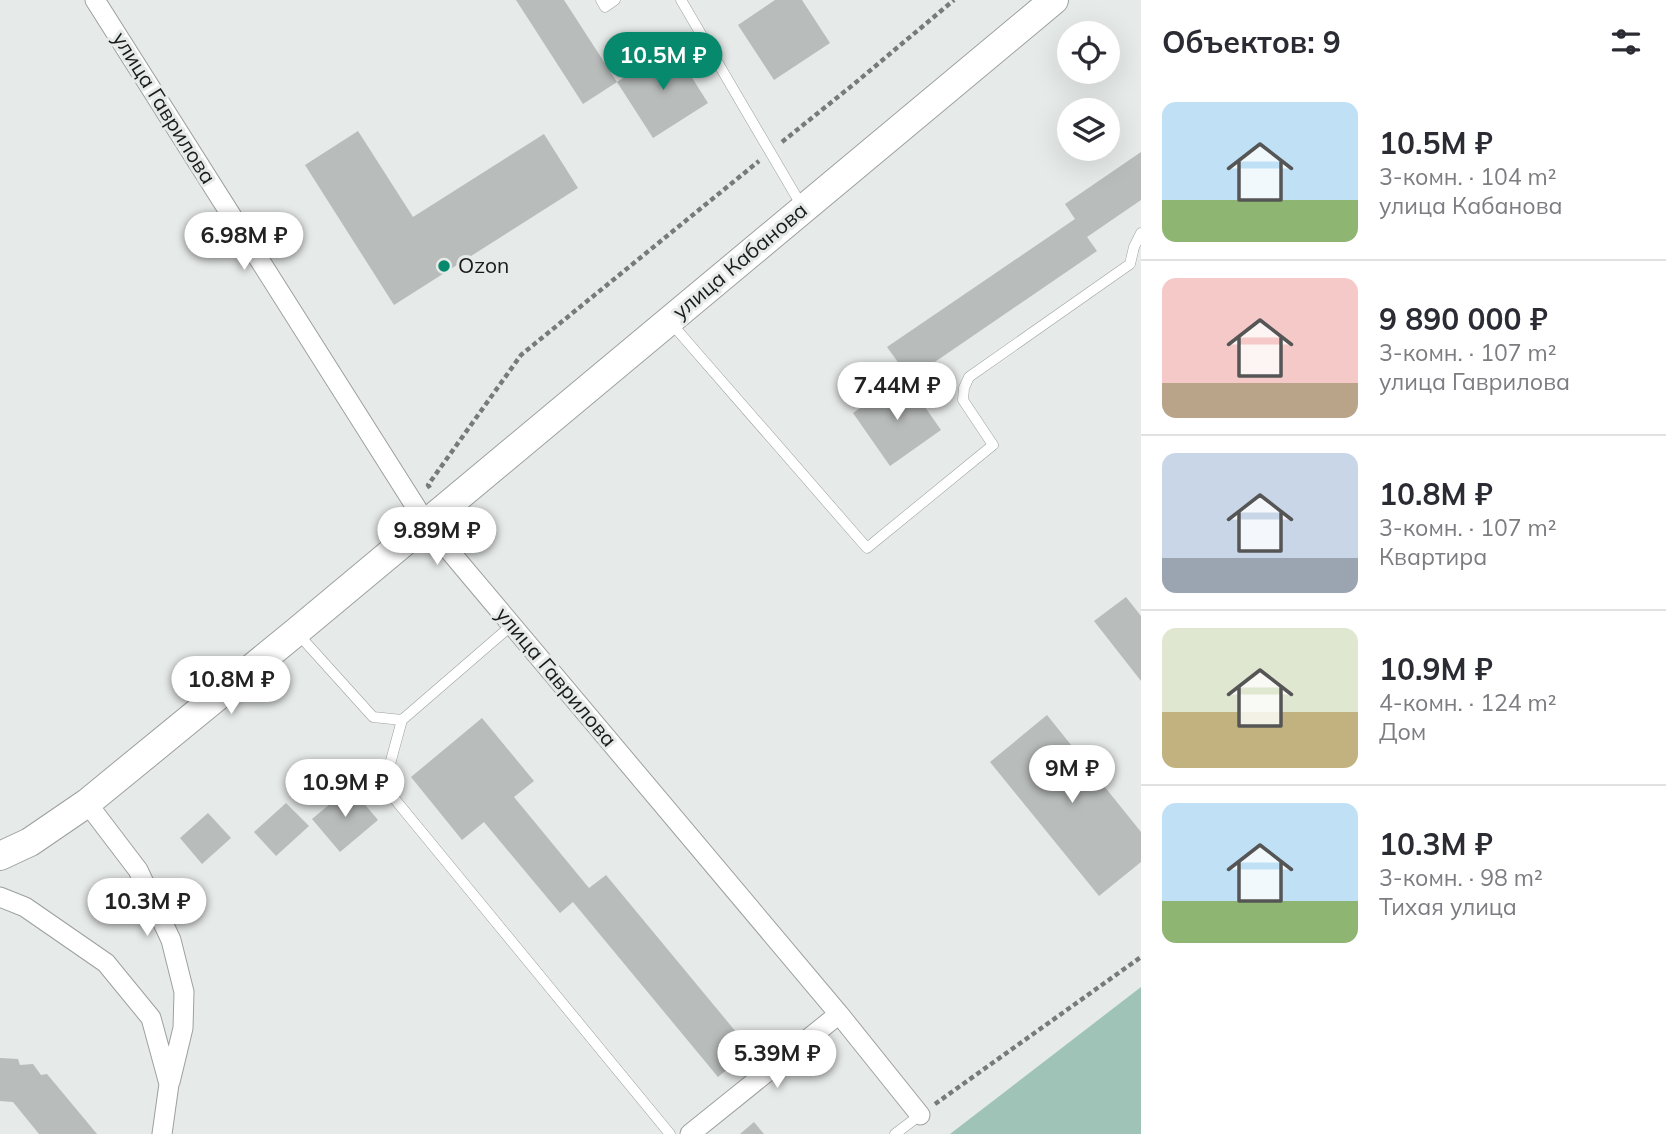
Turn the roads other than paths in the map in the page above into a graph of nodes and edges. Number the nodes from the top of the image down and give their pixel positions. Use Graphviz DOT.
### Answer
graph roads {
  1 [pos="95,0"];
  2 [pos="601,0"];
  3 [pos="615,0"];
  4 [pos="681,0"];
  5 [pos="1054,0"];
  6 [pos="803,209"];
  7 [pos="1141,233"];
  8 [pos="669,320"];
  9 [pos="435,515"];
  10 [pos="512,625"];
  11 [pos="296,632"];
  12 [pos="402,720"];
  13 [pos="87,803"];
  14 [pos="0,856"];
  15 [pos="0,897"];
  16 [pos="839,1014"];
  17 [pos="169,1084"];
  18 [pos="920,1115"];
  19 [pos="162,1134"];
  20 [pos="670,1134"];
  21 [pos="690,1134"];
  22 [pos="895,1134"];
  1 -- 9 [label="street, улица Гаврилова"];
  2 -- 3 [label="lane"];
  4 -- 6 [label="lane"];
  5 -- 6 [label="main road, улица Кабанова"];
  6 -- 8 [label="main road, улица Кабанова"];
  7 -- 8 [label="lane"];
  8 -- 9 [label="main road, улица Кабанова"];
  9 -- 10 [label="street, улица Гаврилова"];
  9 -- 11 [label="main road, улица Кабанова"];
  10 -- 12 [label="lane"];
  10 -- 16 [label="street, улица Гаврилова"];
  11 -- 12 [label="lane"];
  11 -- 13 [label="main road, улица Кабанова"];
  12 -- 20 [label="lane"];
  13 -- 14 [label="main road, улица Кабанова"];
  13 -- 17 [label="street"];
  15 -- 17 [label="street"];
  16 -- 18 [label="street, улица Гаврилова"];
  16 -- 21 [label="street"];
  17 -- 19 [label="street"];
  18 -- 22 [label="lane"];
}
